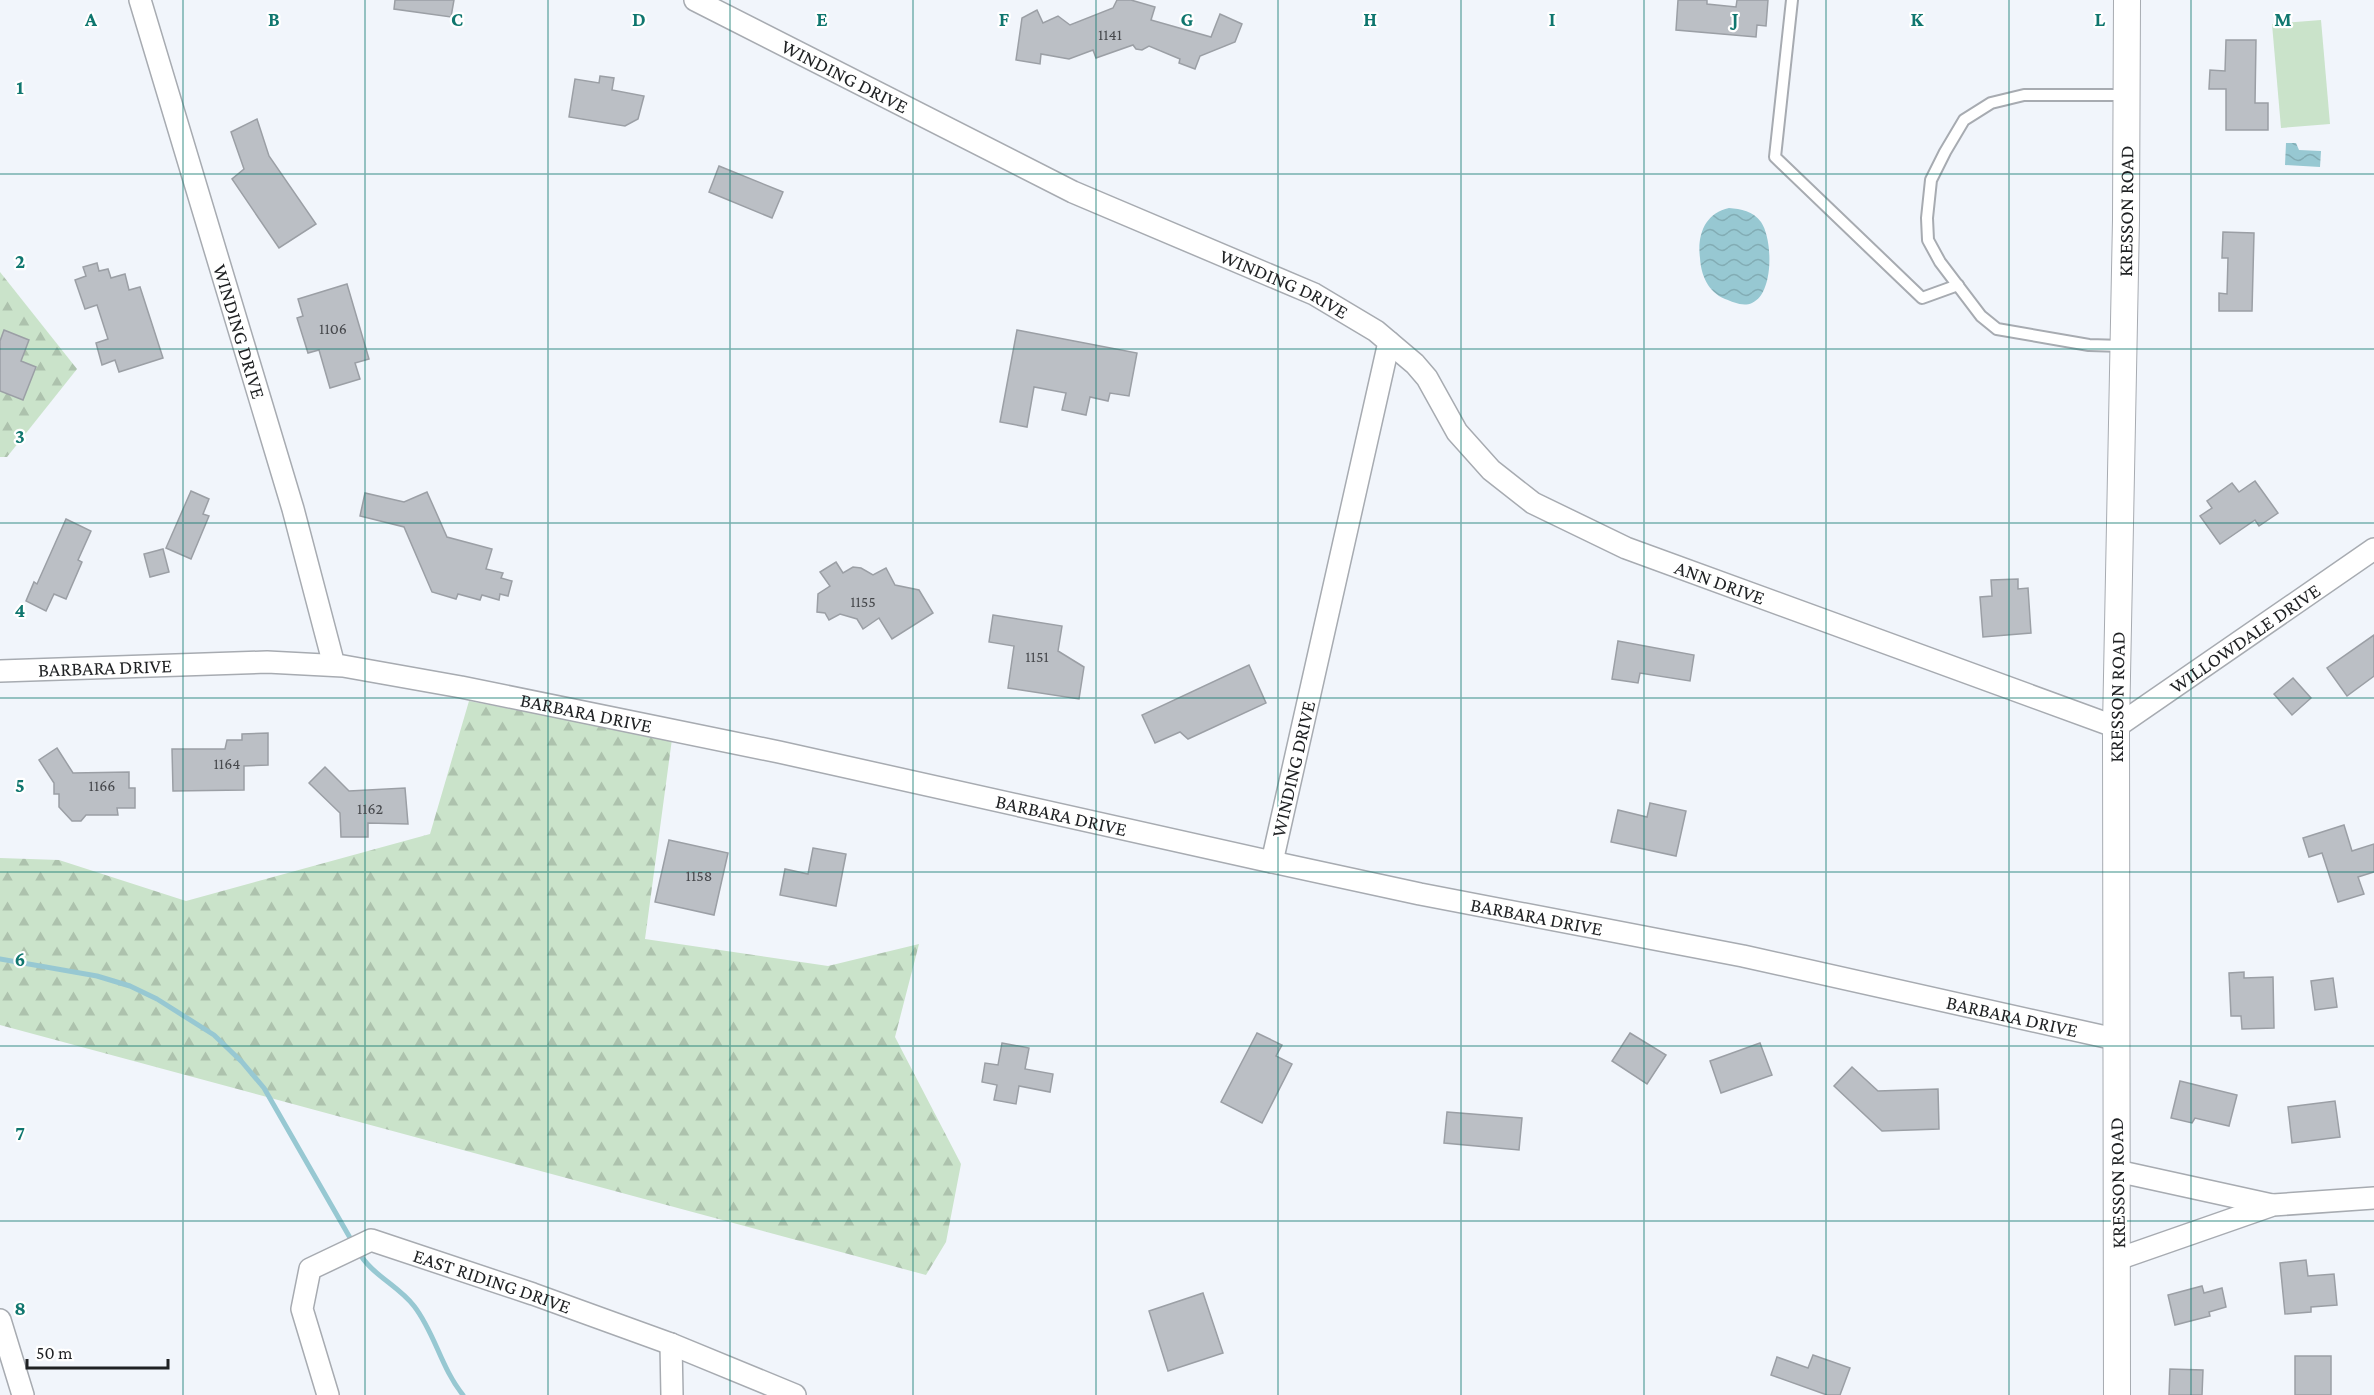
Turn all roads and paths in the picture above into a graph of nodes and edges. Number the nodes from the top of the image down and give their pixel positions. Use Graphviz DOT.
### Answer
graph roads {
  1 [pos="140,0"];
  2 [pos="695,0"];
  3 [pos="1792,0"];
  4 [pos="2127,0"];
  5 [pos="2127,95"];
  6 [pos="1958,285"];
  7 [pos="1389,342"];
  8 [pos="2123,346"];
  9 [pos="2374,549"];
  10 [pos="334,664"];
  11 [pos="0,671"];
  12 [pos="2116,727"];
  13 [pos="1272,862"];
  14 [pos="2115,1039"];
  15 [pos="2117,1171"];
  16 [pos="2374,1198"];
  17 [pos="2273,1205"];
  18 [pos="2118,1259"];
  19 [pos="0,1320"];
  20 [pos="671,1344"];
  21 [pos="23,1395"];
  22 [pos="328,1395"];
  23 [pos="672,1395"];
  24 [pos="795,1395"];
  25 [pos="2117,1395"];
  1 -- 10 [label="street, WINDING DRIVE"];
  2 -- 7 [label="street, WINDING DRIVE"];
  3 -- 6 [label="lane"];
  4 -- 5 [label="street, KRESSON ROAD"];
  5 -- 6 [label="lane"];
  5 -- 8 [label="street, KRESSON ROAD"];
  6 -- 8 [label="lane"];
  7 -- 12 [label="street, ANN DRIVE"];
  7 -- 13 [label="street, WINDING DRIVE"];
  8 -- 12 [label="street, KRESSON ROAD"];
  9 -- 12 [label="street, WILLOWDALE DRIVE"];
  10 -- 11 [label="street, BARBARA DRIVE"];
  10 -- 13 [label="street, BARBARA DRIVE"];
  12 -- 14 [label="street, KRESSON ROAD"];
  13 -- 14 [label="street, BARBARA DRIVE"];
  14 -- 15 [label="street, KRESSON ROAD"];
  15 -- 17 [label="street"];
  15 -- 18 [label="street, KRESSON ROAD"];
  16 -- 17 [label="street"];
  17 -- 18 [label="street"];
  18 -- 25 [label="street, KRESSON ROAD"];
  19 -- 21 [label="street"];
  20 -- 22 [label="street, EAST RIDING DRIVE"];
  20 -- 23 [label="street"];
  20 -- 24 [label="street, EAST RIDING DRIVE"];
}
